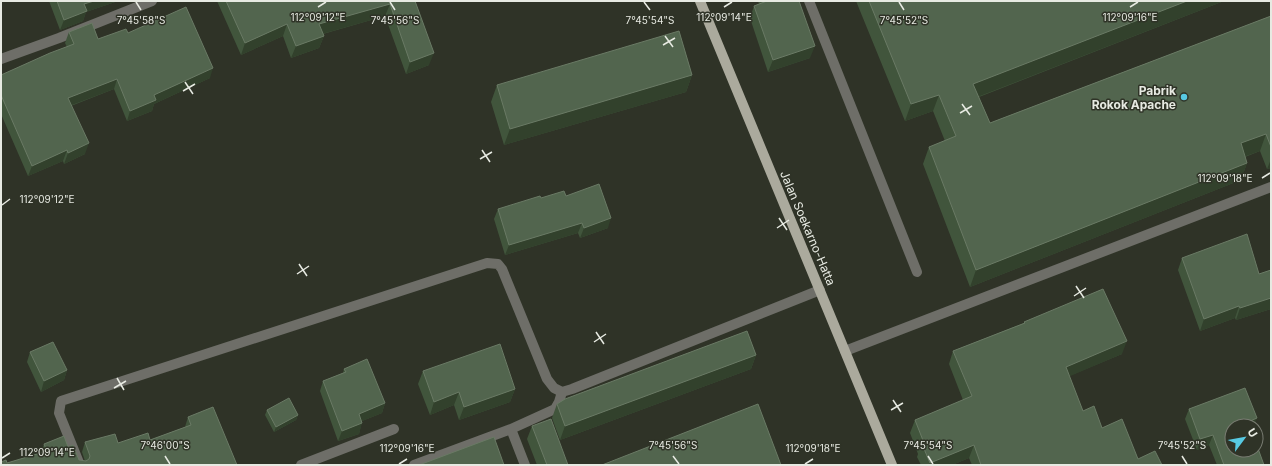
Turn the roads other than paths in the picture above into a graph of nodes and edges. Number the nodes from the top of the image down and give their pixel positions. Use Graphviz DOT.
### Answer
graph roads {
  1 [pos="152,1"];
  2 [pos="700,1"];
  3 [pos="809,1"];
  4 [pos="1,59"];
  5 [pos="1271,188"];
  6 [pos="917,272"];
  7 [pos="820,290"];
  8 [pos="845,351"];
  9 [pos="562,392"];
  10 [pos="394,429"];
  11 [pos="511,429"];
  12 [pos="80,465"];
  13 [pos="301,465"];
  14 [pos="414,465"];
  15 [pos="525,465"];
  16 [pos="892,465"];
  1 -- 4 [label="street"];
  2 -- 7 [label="main road, Jalan Soekarno-Hatta"];
  3 -- 6 [label="street"];
  5 -- 8 [label="street"];
  7 -- 8 [label="main road, Jalan Soekarno-Hatta"];
  7 -- 9 [label="street"];
  8 -- 16 [label="main road, Jalan Soekarno-Hatta"];
  9 -- 11 [label="street"];
  9 -- 12 [label="street"];
  10 -- 13 [label="street"];
  11 -- 14 [label="street"];
  11 -- 15 [label="street"];
}
